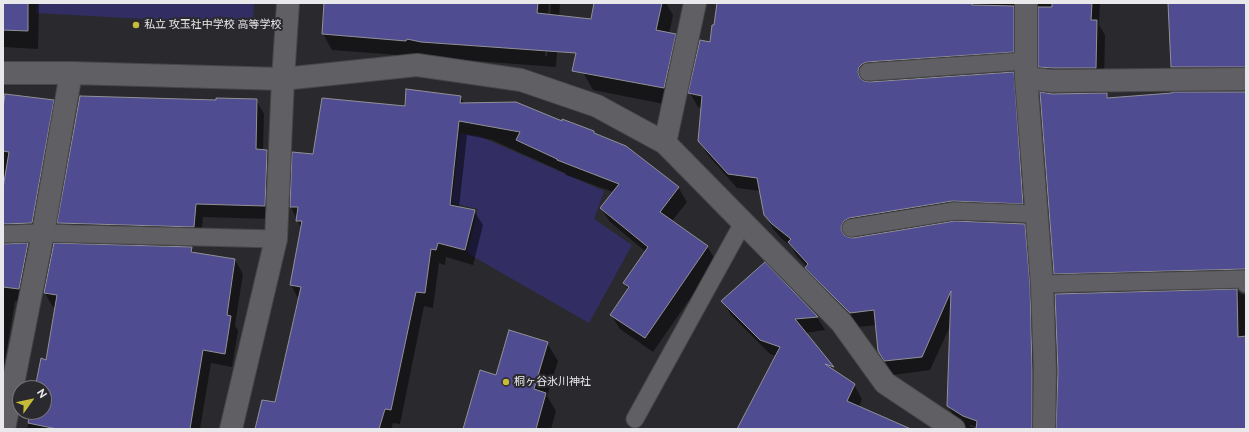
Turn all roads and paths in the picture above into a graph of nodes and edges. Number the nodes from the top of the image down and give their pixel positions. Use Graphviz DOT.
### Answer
graph roads {
  1 [pos="288,3"];
  2 [pos="694,3"];
  3 [pos="1026,3"];
  4 [pos="1026,69"];
  5 [pos="868,72"];
  6 [pos="3,73"];
  7 [pos="71,73"];
  8 [pos="283,79"];
  9 [pos="1246,79"];
  10 [pos="665,142"];
  11 [pos="1037,214"];
  12 [pos="743,223"];
  13 [pos="851,228"];
  14 [pos="43,233"];
  15 [pos="3,234"];
  16 [pos="276,239"];
  17 [pos="1042,284"];
  18 [pos="1246,284"];
  19 [pos="635,419"];
  20 [pos="4,429"];
  21 [pos="231,429"];
  22 [pos="954,429"];
  23 [pos="1044,429"];
  1 -- 8 [label="street"];
  2 -- 10 [label="street"];
  3 -- 4 [label="street"];
  4 -- 5 [label="lane"];
  4 -- 9 [label="street"];
  4 -- 11 [label="street"];
  6 -- 7 [label="street"];
  7 -- 8 [label="street"];
  7 -- 14 [label="street"];
  8 -- 10 [label="street"];
  8 -- 16 [label="street"];
  10 -- 12 [label="street"];
  11 -- 13 [label="lane"];
  11 -- 17 [label="street"];
  12 -- 19 [label="lane"];
  12 -- 22 [label="street"];
  14 -- 15 [label="lane"];
  14 -- 16 [label="lane"];
  14 -- 20 [label="street"];
  16 -- 21 [label="street"];
  17 -- 18 [label="lane"];
  17 -- 23 [label="street"];
}
